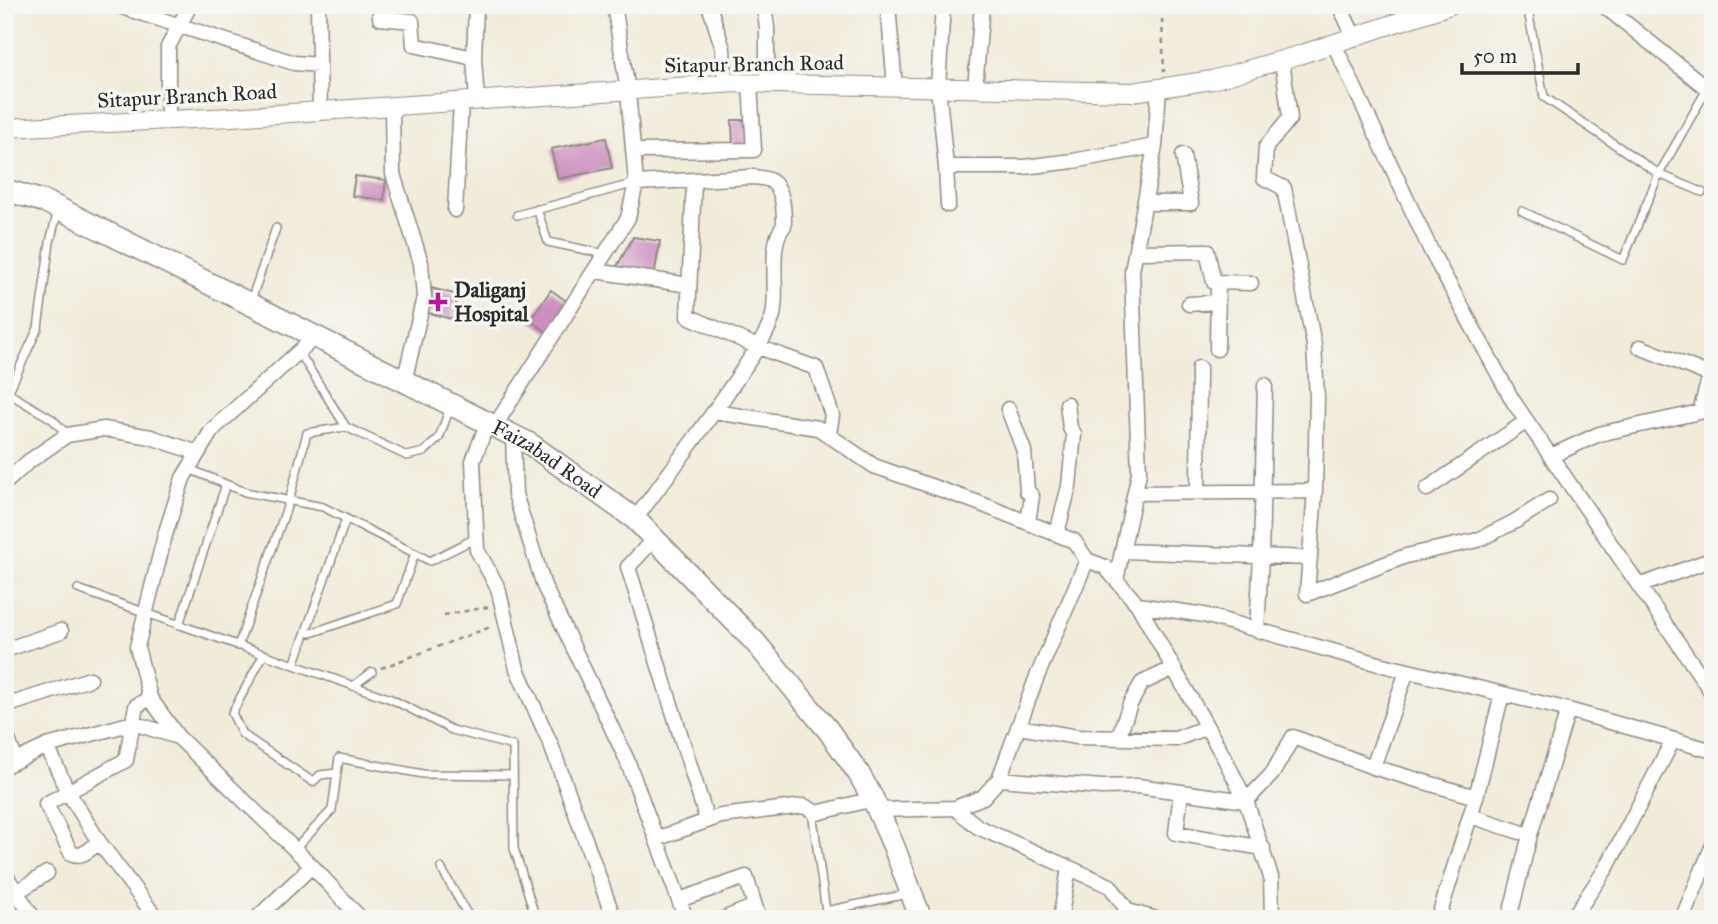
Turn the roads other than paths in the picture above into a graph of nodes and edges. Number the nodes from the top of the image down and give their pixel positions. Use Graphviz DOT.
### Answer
graph roads {
  1 [pos="116,5"];
  2 [pos="190,5"];
  3 [pos="318,5"];
  4 [pos="380,5"];
  5 [pos="476,5"];
  6 [pos="614,5"];
  7 [pos="709,5"];
  8 [pos="764,5"];
  9 [pos="888,5"];
  10 [pos="943,5"];
  11 [pos="982,5"];
  12 [pos="1161,5"];
  13 [pos="1339,5"];
  14 [pos="1450,5"];
  15 [pos="1527,5"];
  16 [pos="1603,5"];
  17 [pos="1141,6"];
  18 [pos="178,25"];
  19 [pos="1355,38"];
  20 [pos="1334,44"];
  21 [pos="474,58"];
  22 [pos="1282,61"];
  23 [pos="319,65"];
  24 [pos="759,83"];
  25 [pos="725,84"];
  26 [pos="895,86"];
  27 [pos="938,87"];
  28 [pos="975,88"];
  29 [pos="1162,88"];
  30 [pos="628,91"];
  31 [pos="1710,91"];
  32 [pos="469,101"];
  33 [pos="392,106"];
  34 [pos="320,111"];
  35 [pos="168,120"];
  36 [pos="5,128"];
  37 [pos="1155,146"];
  38 [pos="634,151"];
  39 [pos="1183,155"];
  40 [pos="946,167"];
  41 [pos="1659,174"];
  42 [pos="694,181"];
  43 [pos="636,183"];
  44 [pos="5,190"];
  45 [pos="1702,192"];
  46 [pos="1145,204"];
  47 [pos="948,205"];
  48 [pos="58,208"];
  49 [pos="537,209"];
  50 [pos="455,210"];
  51 [pos="1522,211"];
  52 [pos="517,215"];
  53 [pos="276,228"];
  54 [pos="1136,252"];
  55 [pos="606,254"];
  56 [pos="595,271"];
  57 [pos="1218,282"];
  58 [pos="1251,282"];
  59 [pos="689,285"];
  60 [pos="1217,302"];
  61 [pos="249,304"];
  62 [pos="1189,304"];
  63 [pos="315,337"];
  64 [pos="758,347"];
  65 [pos="1640,347"];
  66 [pos="1217,349"];
  67 [pos="299,352"];
  68 [pos="1199,368"];
  69 [pos="404,382"];
  70 [pos="1265,385"];
  71 [pos="1067,404"];
  72 [pos="451,406"];
  73 [pos="1008,409"];
  74 [pos="715,412"];
  75 [pos="1527,421"];
  76 [pos="346,427"];
  77 [pos="498,429"];
  78 [pos="829,433"];
  79 [pos="67,435"];
  80 [pos="198,453"];
  81 [pos="1551,456"];
  82 [pos="189,468"];
  83 [pos="5,484"];
  84 [pos="226,484"];
  85 [pos="1427,489"];
  86 [pos="1263,491"];
  87 [pos="1315,491"];
  88 [pos="1198,492"];
  89 [pos="1135,493"];
  90 [pos="1549,500"];
  91 [pos="289,501"];
  92 [pos="346,519"];
  93 [pos="635,519"];
  94 [pos="1028,522"];
  95 [pos="1056,533"];
  96 [pos="476,538"];
  97 [pos="654,539"];
  98 [pos="1123,551"];
  99 [pos="415,553"];
  100 [pos="1261,556"];
  101 [pos="1310,558"];
  102 [pos="1087,559"];
  103 [pos="1713,559"];
  104 [pos="1116,580"];
  105 [pos="1639,586"];
  106 [pos="78,589"];
  107 [pos="1138,605"];
  108 [pos="146,613"];
  109 [pos="179,625"];
  110 [pos="1256,630"];
  111 [pos="61,631"];
  112 [pos="306,632"];
  113 [pos="238,646"];
  114 [pos="5,650"];
  115 [pos="264,654"];
  116 [pos="294,665"];
  117 [pos="1174,668"];
  118 [pos="1407,671"];
  119 [pos="372,672"];
  120 [pos="90,679"];
  121 [pos="353,686"];
  122 [pos="1502,694"];
  123 [pos="1713,694"];
  124 [pos="150,698"];
  125 [pos="5,706"];
  126 [pos="1568,710"];
  127 [pos="133,723"];
  128 [pos="1019,727"];
  129 [pos="1207,727"];
  130 [pos="5,732"];
  131 [pos="178,737"];
  132 [pos="1118,738"];
  133 [pos="1673,740"];
  134 [pos="47,747"];
  135 [pos="1713,751"];
  136 [pos="10,764"];
  137 [pos="1373,767"];
  138 [pos="337,773"];
  139 [pos="513,775"];
  140 [pos="999,779"];
  141 [pos="68,792"];
  142 [pos="1181,793"];
  143 [pos="1476,797"];
  144 [pos="1246,801"];
  145 [pos="876,805"];
  146 [pos="955,808"];
  147 [pos="812,810"];
  148 [pos="1471,816"];
  149 [pos="707,820"];
  150 [pos="1520,832"];
  151 [pos="656,839"];
  152 [pos="99,842"];
  153 [pos="1713,845"];
  154 [pos="1263,848"];
  155 [pos="295,850"];
  156 [pos="312,866"];
  157 [pos="441,868"];
  158 [pos="1069,869"];
  159 [pos="47,873"];
  160 [pos="5,874"];
  161 [pos="17,892"];
  162 [pos="911,892"];
  163 [pos="678,900"];
  164 [pos="757,912"];
  165 [pos="827,915"];
  166 [pos="1151,918"];
  167 [pos="34,919"];
  168 [pos="157,919"];
  169 [pos="256,919"];
  170 [pos="361,919"];
  171 [pos="470,919"];
  172 [pos="536,919"];
  173 [pos="614,919"];
  174 [pos="686,919"];
  175 [pos="723,919"];
  176 [pos="921,919"];
  177 [pos="1060,919"];
  178 [pos="1272,919"];
  179 [pos="1438,919"];
  180 [pos="1510,919"];
  181 [pos="1572,919"];
  182 [pos="1682,919"];
  1 -- 18 [label="street"];
  2 -- 18 [label="street"];
  3 -- 23 [label="street"];
  4 -- 21 [label="street"];
  5 -- 21 [label="street"];
  6 -- 30 [label="street"];
  7 -- 25 [label="street"];
  8 -- 24 [label="street"];
  9 -- 26 [label="street"];
  10 -- 27 [label="street"];
  11 -- 28 [label="street"];
  12 -- 17 [label="street"];
  13 -- 19 [label="street"];
  14 -- 19 [label="street, Sitapur Branch Road"];
  15 -- 41 [label="lane"];
  16 -- 31 [label="street"];
  18 -- 23 [label="street"];
  18 -- 35 [label="street"];
  19 -- 20 [label="street, Sitapur Branch Road"];
  20 -- 22 [label="street, Sitapur Branch Road"];
  20 -- 75 [label="street"];
  21 -- 32 [label="street"];
  22 -- 29 [label="street, Sitapur Branch Road"];
  22 -- 87 [label="street"];
  23 -- 34 [label="street"];
  24 -- 25 [label="street, Sitapur Branch Road"];
  24 -- 26 [label="street, Sitapur Branch Road"];
  24 -- 38 [label="street"];
  25 -- 30 [label="street, Sitapur Branch Road"];
  26 -- 27 [label="street, Sitapur Branch Road"];
  27 -- 28 [label="street, Sitapur Branch Road"];
  27 -- 40 [label="street"];
  28 -- 29 [label="street, Sitapur Branch Road"];
  29 -- 37 [label="street"];
  30 -- 32 [label="street, Sitapur Branch Road"];
  30 -- 38 [label="street"];
  31 -- 41 [label="lane"];
  32 -- 33 [label="street, Sitapur Branch Road"];
  32 -- 50 [label="street"];
  33 -- 34 [label="street, Sitapur Branch Road"];
  33 -- 69 [label="street"];
  34 -- 35 [label="street, Sitapur Branch Road"];
  35 -- 36 [label="street, Sitapur Branch Road"];
  37 -- 40 [label="street"];
  37 -- 46 [label="street"];
  38 -- 43 [label="street"];
  39 -- 46 [label="street"];
  40 -- 47 [label="street"];
  41 -- 45 [label="lane"];
  41 -- 51 [label="lane"];
  42 -- 43 [label="street"];
  42 -- 59 [label="street"];
  42 -- 64 [label="street"];
  43 -- 49 [label="lane"];
  43 -- 55 [label="street"];
  44 -- 48 [label="main road, Faizabad Road"];
  46 -- 54 [label="street"];
  48 -- 61 [label="main road, Faizabad Road"];
  48 -- 79 [label="lane"];
  49 -- 52 [label="lane"];
  49 -- 55 [label="lane"];
  53 -- 61 [label="lane"];
  54 -- 57 [label="street"];
  54 -- 89 [label="street"];
  55 -- 56 [label="street"];
  56 -- 59 [label="street"];
  56 -- 77 [label="street"];
  57 -- 58 [label="street"];
  57 -- 60 [label="street"];
  59 -- 64 [label="street"];
  60 -- 62 [label="street"];
  60 -- 66 [label="street"];
  61 -- 63 [label="main road, Faizabad Road"];
  63 -- 67 [label="street"];
  63 -- 69 [label="main road, Faizabad Road"];
  64 -- 74 [label="street"];
  64 -- 78 [label="street"];
  65 -- 81 [label="street"];
  67 -- 76 [label="lane"];
  67 -- 80 [label="street"];
  68 -- 88 [label="street"];
  69 -- 72 [label="main road, Faizabad Road"];
  70 -- 86 [label="street"];
  71 -- 95 [label="street"];
  72 -- 76 [label="lane"];
  72 -- 77 [label="main road, Faizabad Road"];
  73 -- 94 [label="street"];
  74 -- 78 [label="street"];
  74 -- 93 [label="street"];
  75 -- 81 [label="street"];
  75 -- 85 [label="street"];
  76 -- 91 [label="lane"];
  77 -- 93 [label="main road, Faizabad Road"];
  77 -- 96 [label="street"];
  77 -- 151 [label="street"];
  78 -- 94 [label="street"];
  79 -- 80 [label="street"];
  79 -- 83 [label="street"];
  80 -- 82 [label="street"];
  81 -- 105 [label="street"];
  82 -- 84 [label="lane"];
  82 -- 108 [label="street"];
  84 -- 91 [label="lane"];
  84 -- 109 [label="lane"];
  86 -- 87 [label="street"];
  86 -- 88 [label="street"];
  86 -- 100 [label="street"];
  87 -- 101 [label="street"];
  88 -- 89 [label="street"];
  89 -- 98 [label="street"];
  90 -- 101 [label="street"];
  91 -- 92 [label="lane"];
  91 -- 113 [label="lane"];
  92 -- 99 [label="lane"];
  92 -- 112 [label="lane"];
  93 -- 97 [label="main road, Faizabad Road"];
  94 -- 95 [label="street"];
  95 -- 102 [label="street"];
  96 -- 99 [label="lane"];
  96 -- 173 [label="street"];
  97 -- 145 [label="main road, Faizabad Road"];
  97 -- 149 [label="street"];
  98 -- 100 [label="street"];
  98 -- 104 [label="street"];
  99 -- 112 [label="lane"];
  100 -- 101 [label="street"];
  100 -- 110 [label="street"];
  102 -- 104 [label="street"];
  102 -- 128 [label="street"];
  103 -- 105 [label="street"];
  104 -- 107 [label="street"];
  105 -- 123 [label="street"];
  106 -- 108 [label="lane"];
  107 -- 110 [label="street"];
  107 -- 117 [label="street"];
  108 -- 109 [label="lane"];
  108 -- 124 [label="street"];
  109 -- 113 [label="lane"];
  110 -- 118 [label="street"];
  111 -- 114 [label="street"];
  112 -- 116 [label="lane"];
  113 -- 115 [label="lane"];
  115 -- 116 [label="lane"];
  115 -- 138 [label="lane"];
  116 -- 121 [label="lane"];
  117 -- 129 [label="street"];
  117 -- 132 [label="street"];
  118 -- 122 [label="street"];
  118 -- 137 [label="street"];
  119 -- 121 [label="lane"];
  120 -- 125 [label="street"];
  121 -- 139 [label="lane"];
  122 -- 126 [label="street"];
  122 -- 143 [label="street"];
  124 -- 127 [label="street"];
  124 -- 131 [label="street"];
  126 -- 133 [label="street"];
  126 -- 180 [label="street"];
  127 -- 131 [label="street"];
  127 -- 134 [label="street"];
  127 -- 141 [label="street"];
  128 -- 132 [label="street"];
  128 -- 140 [label="street"];
  129 -- 132 [label="street"];
  129 -- 144 [label="street"];
  130 -- 136 [label="street"];
  131 -- 155 [label="street"];
  133 -- 135 [label="street"];
  133 -- 181 [label="street"];
  134 -- 136 [label="street"];
  134 -- 141 [label="street"];
  137 -- 143 [label="street"];
  137 -- 144 [label="street"];
  138 -- 139 [label="lane"];
  138 -- 155 [label="lane"];
  139 -- 172 [label="lane"];
  140 -- 142 [label="street"];
  140 -- 146 [label="street"];
  141 -- 152 [label="street"];
  141 -- 152 [label="street"];
  142 -- 144 [label="street"];
  142 -- 154 [label="street"];
  143 -- 148 [label="street"];
  144 -- 154 [label="street"];
  145 -- 146 [label="street"];
  145 -- 147 [label="street"];
  145 -- 162 [label="main road, Faizabad Road"];
  146 -- 158 [label="street"];
  147 -- 149 [label="street"];
  147 -- 165 [label="lane"];
  148 -- 150 [label="street"];
  148 -- 179 [label="street"];
  149 -- 151 [label="street"];
  151 -- 163 [label="street"];
  152 -- 168 [label="street"];
  153 -- 182 [label="street"];
  154 -- 178 [label="street"];
  155 -- 156 [label="street"];
  156 -- 169 [label="street"];
  156 -- 170 [label="street"];
  157 -- 171 [label="lane"];
  158 -- 166 [label="street"];
  158 -- 177 [label="street"];
  159 -- 161 [label="street"];
  160 -- 161 [label="street"];
  161 -- 167 [label="street"];
  162 -- 165 [label="lane"];
  162 -- 176 [label="main road, Faizabad Road"];
  163 -- 164 [label="street"];
  163 -- 174 [label="street"];
  164 -- 175 [label="street"];
}
